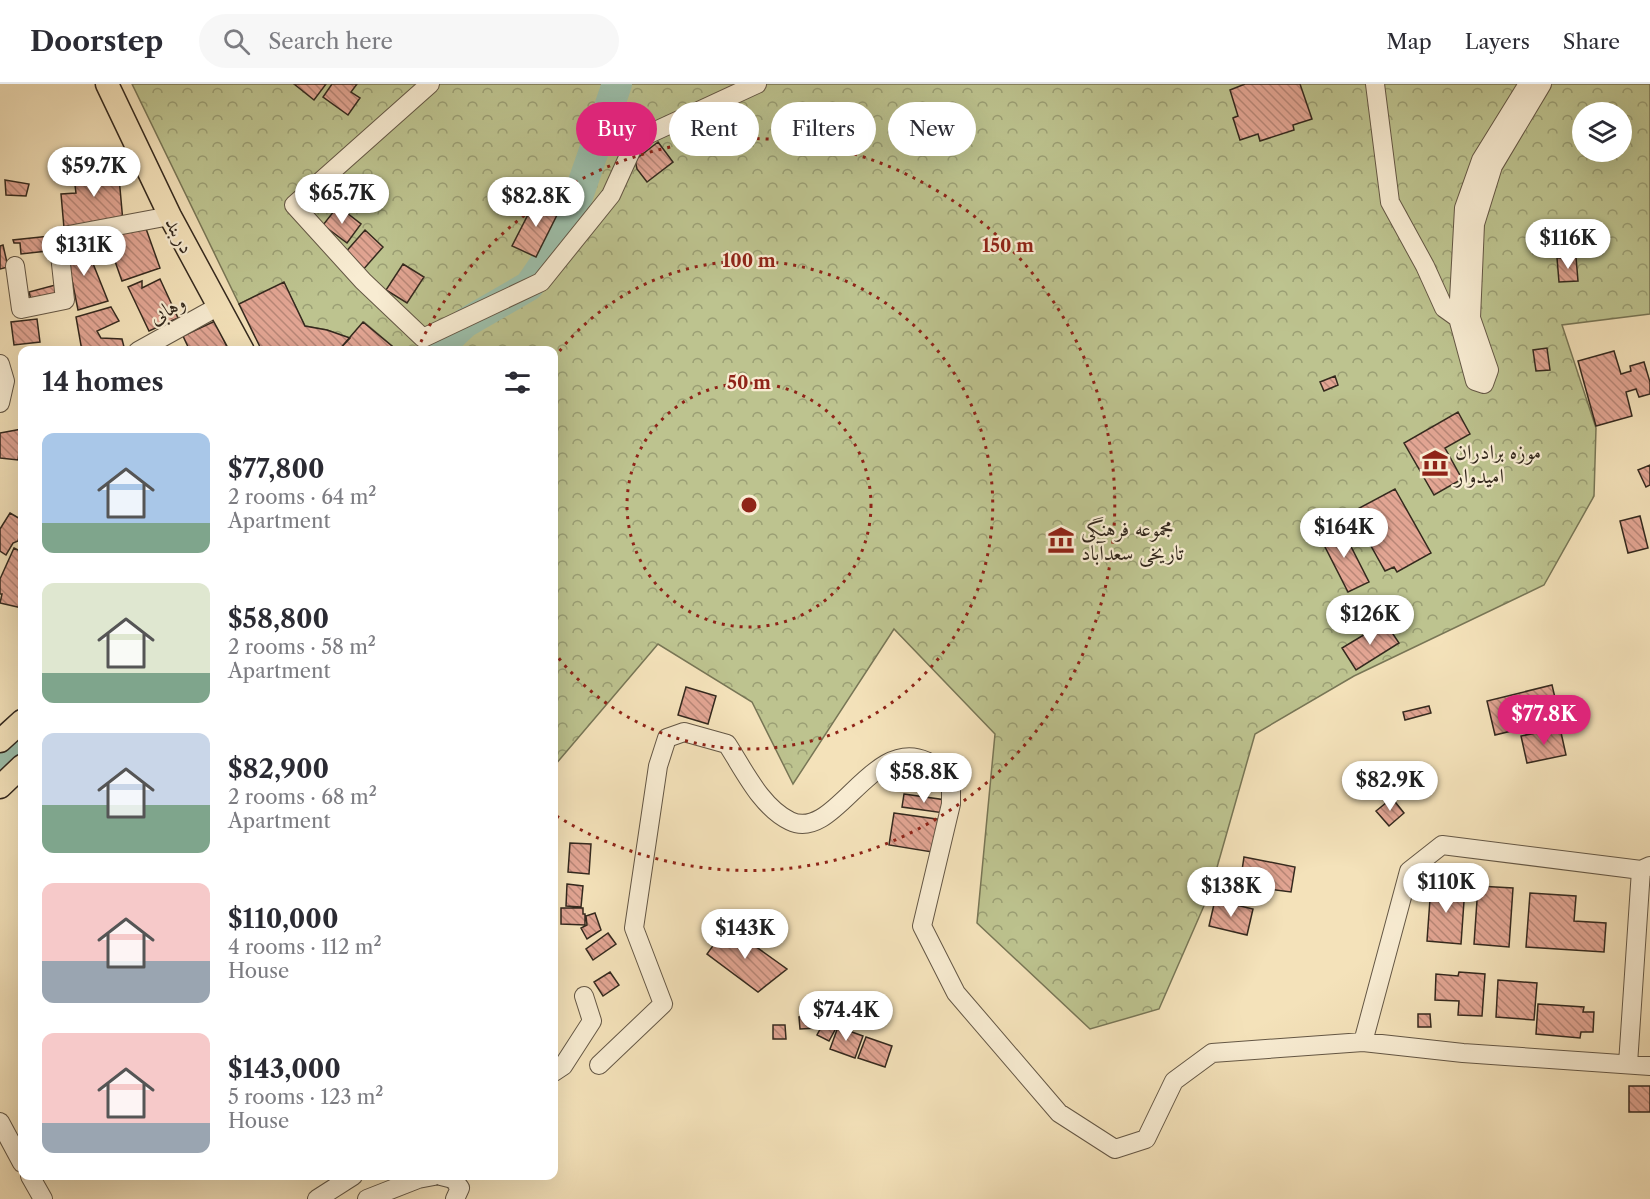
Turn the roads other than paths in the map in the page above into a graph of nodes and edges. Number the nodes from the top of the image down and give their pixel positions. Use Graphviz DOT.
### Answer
graph roads {
  1 [pos="107,84"];
  2 [pos="430,84"];
  3 [pos="757,84"];
  4 [pos="1375,84"];
  5 [pos="1528,84"];
  6 [pos="1542,84"];
  7 [pos="170,216"];
  8 [pos="15,266"];
  9 [pos="219,306"];
  10 [pos="1458,318"];
  11 [pos="417,344"];
  12 [pos="147,346"];
  13 [pos="240,346"];
  14 [pos="0,364"];
  15 [pos="0,403"];
  16 [pos="18,725"];
  17 [pos="0,741"];
  18 [pos="18,770"];
  19 [pos="0,787"];
  20 [pos="1646,868"];
  21 [pos="584,996"];
  22 [pos="1363,1042"];
  23 [pos="1628,1064"];
  24 [pos="599,1065"];
  25 [pos="1650,1066"];
  26 [pos="558,1069"];
  27 [pos="0,1122"];
  28 [pos="18,1155"];
  29 [pos="32,1180"];
  30 [pos="347,1180"];
  31 [pos="415,1180"];
  32 [pos="454,1180"];
  33 [pos="43,1199"];
  34 [pos="317,1199"];
  35 [pos="367,1199"];
  36 [pos="454,1199"];
  1 -- 7 [label="main road, دربند"];
  2 -- 11 [label="street"];
  3 -- 11 [label="street"];
  4 -- 10 [label="street"];
  5 -- 10 [label="street"];
  6 -- 10 [label="street"];
  7 -- 8 [label="street"];
  7 -- 9 [label="main road, دربند"];
  9 -- 12 [label="street, وهابی"];
  9 -- 13 [label="main road, دربند"];
  14 -- 15 [label="street"];
  16 -- 17 [label="main road"];
  18 -- 19 [label="main road"];
  20 -- 22 [label="street"];
  20 -- 23 [label="street"];
  21 -- 26 [label="street"];
  22 -- 23 [label="street"];
  22 -- 24 [label="street"];
  23 -- 25 [label="street"];
  27 -- 28 [label="street"];
  29 -- 33 [label="street"];
  30 -- 34 [label="street"];
  31 -- 35 [label="street"];
  32 -- 36 [label="street"];
}
